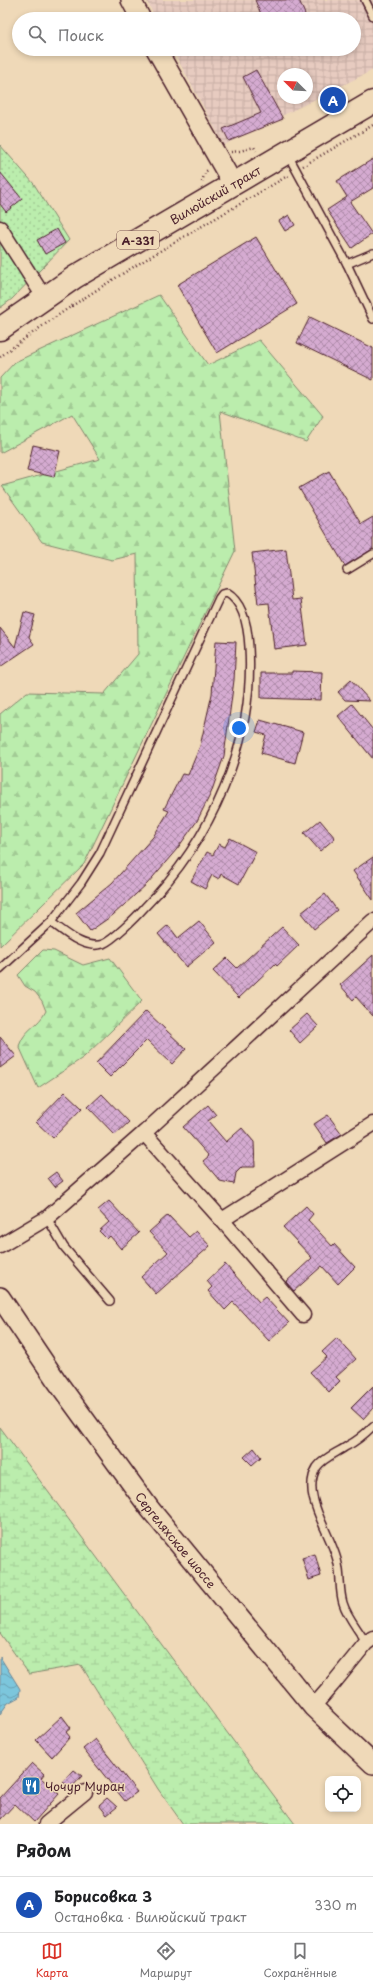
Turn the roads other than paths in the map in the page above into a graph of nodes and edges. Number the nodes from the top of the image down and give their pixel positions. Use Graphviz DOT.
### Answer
graph roads {
  1 [pos="131,0"];
  2 [pos="365,0"];
  3 [pos="137,12"];
  4 [pos="373,16"];
  5 [pos="160,56"];
  6 [pos="373,102"];
  7 [pos="291,162"];
  8 [pos="233,184"];
  9 [pos="0,228"];
  10 [pos="373,252"];
  11 [pos="347,264"];
  12 [pos="44,296"];
  13 [pos="373,319"];
  14 [pos="0,329"];
  15 [pos="373,554"];
  16 [pos="347,570"];
  17 [pos="373,921"];
  18 [pos="52,922"];
  19 [pos="0,969"];
  20 [pos="373,1124"];
  21 [pos="144,1133"];
  22 [pos="47,1218"];
  23 [pos="222,1220"];
  24 [pos="0,1246"];
  25 [pos="0,1297"];
  26 [pos="110,1301"];
  27 [pos="303,1315"];
  28 [pos="373,1426"];
  29 [pos="369,1640"];
  30 [pos="313,1707"];
  31 [pos="373,1764"];
  32 [pos="85,1792"];
  33 [pos="46,1824"];
  1 -- 3 [label="main road"];
  2 -- 4 [label="lane"];
  5 -- 8 [label="main road"];
  6 -- 7 [label="main road, Вилюйский тракт / А-331"];
  7 -- 8 [label="main road, Вилюйский тракт / А-331"];
  7 -- 11 [label="lane"];
  8 -- 12 [label="main road, Вилюйский тракт / А-331"];
  9 -- 12 [label="street"];
  10 -- 11 [label="lane"];
  11 -- 13 [label="lane"];
  12 -- 14 [label="main road, Вилюйский тракт / А-331"];
  15 -- 16 [label="lane"];
  17 -- 21 [label="street"];
  18 -- 18 [label="lane"];
  18 -- 19 [label="lane"];
  20 -- 23 [label="street"];
  21 -- 22 [label="street"];
  21 -- 23 [label="street"];
  22 -- 24 [label="street"];
  22 -- 26 [label="lane"];
  23 -- 27 [label="street"];
  25 -- 30 [label="main road, Сергеляхское шоссе"];
  28 -- 29 [label="lane"];
  29 -- 30 [label="street"];
  30 -- 31 [label="main road, Сергеляхское шоссе"];
  32 -- 33 [label="street"];
}
